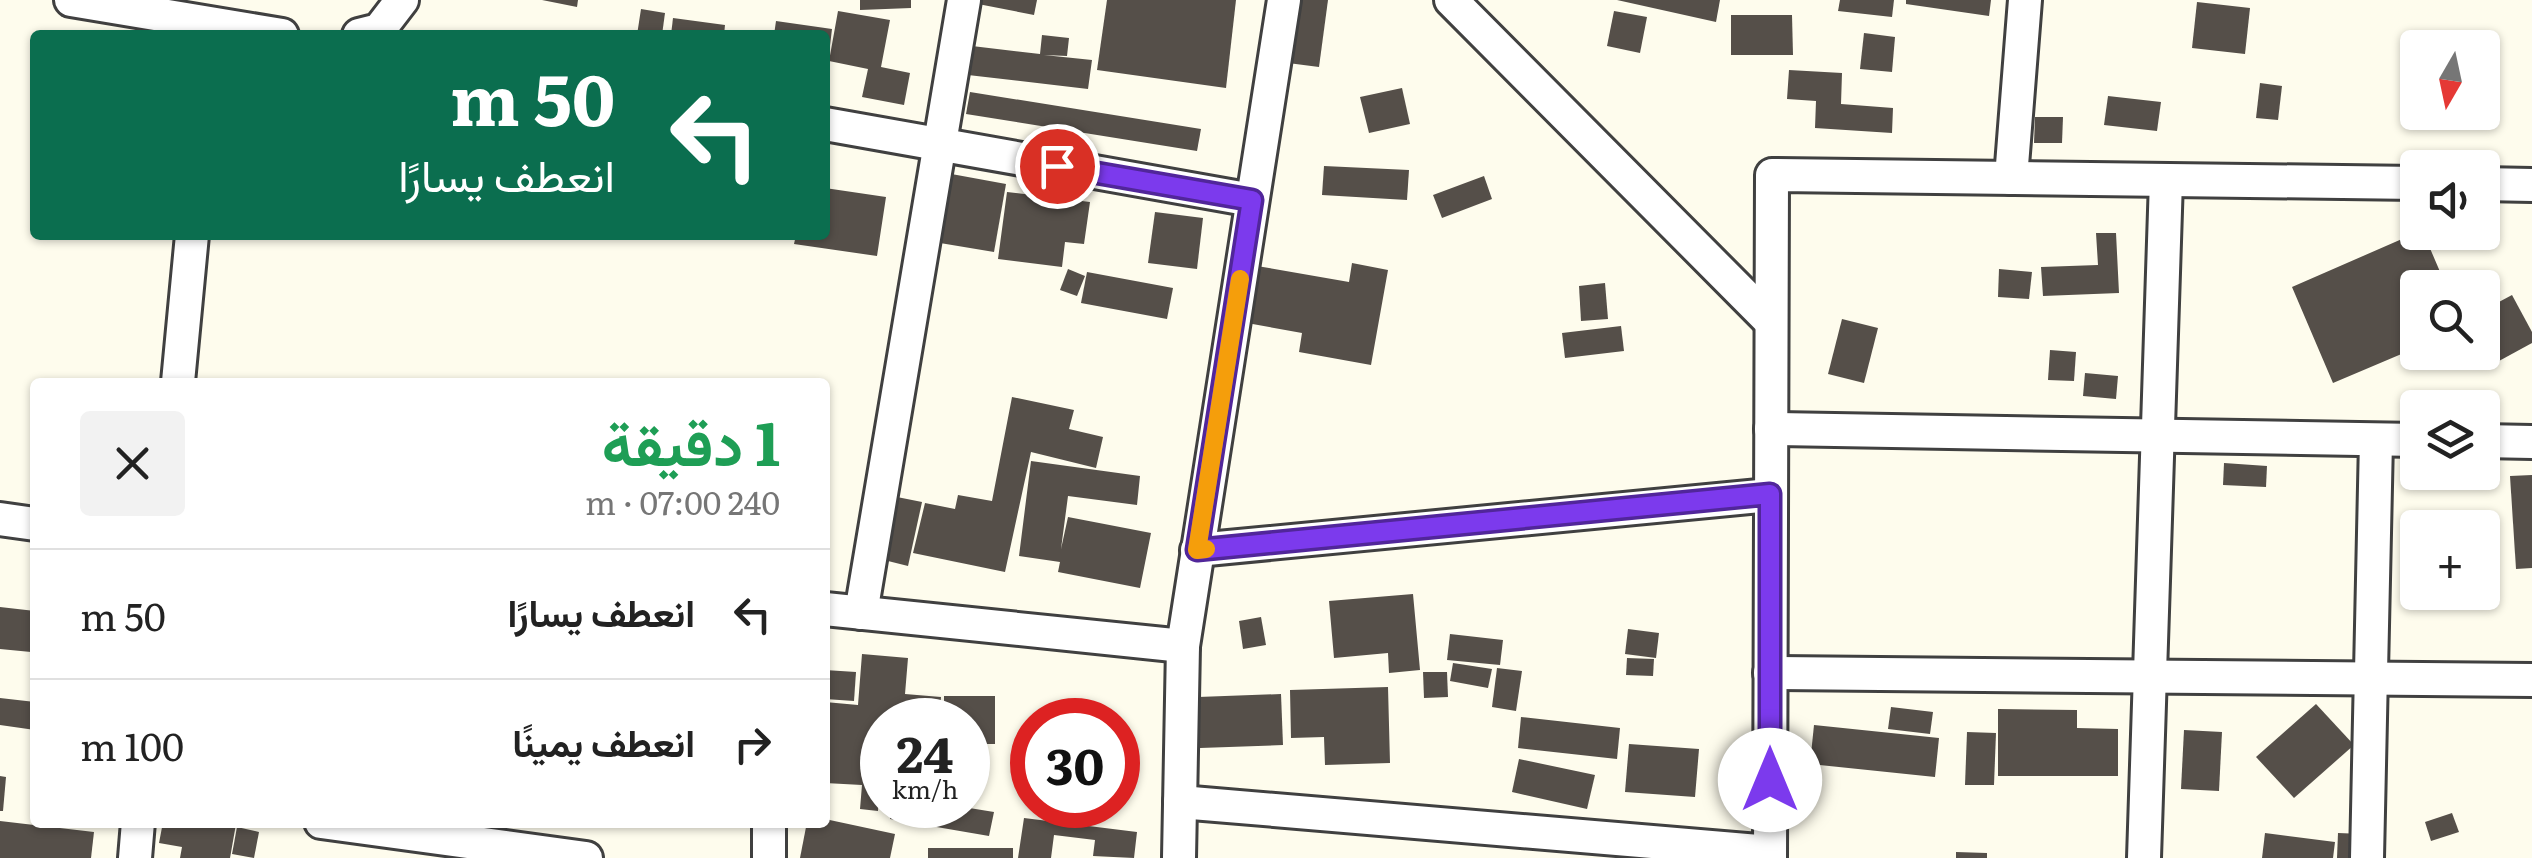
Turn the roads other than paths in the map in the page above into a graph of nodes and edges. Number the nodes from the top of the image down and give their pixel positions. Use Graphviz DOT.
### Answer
graph roads {
  1 [pos="71,0"];
  2 [pos="402,0"];
  3 [pos="964,0"];
  4 [pos="1284,0"];
  5 [pos="1451,0"];
  6 [pos="2025,0"];
  7 [pos="210,29"];
  8 [pos="378,30"];
  9 [pos="830,125"];
  10 [pos="940,145"];
  11 [pos="2012,178"];
  12 [pos="2166,180"];
  13 [pos="2400,183"];
  14 [pos="2500,184"];
  15 [pos="2532,184"];
  16 [pos="1252,200"];
  17 [pos="192,240"];
  18 [pos="1771,322"];
  19 [pos="178,378"];
  20 [pos="1771,429"];
  21 [pos="2158,435"];
  22 [pos="2376,440"];
  23 [pos="2400,440"];
  24 [pos="2500,441"];
  25 [pos="2532,442"];
  26 [pos="1770,494"];
  27 [pos="0,519"];
  28 [pos="30,523"];
  29 [pos="1197,550"];
  30 [pos="830,610"];
  31 [pos="861,613"];
  32 [pos="1182,646"];
  33 [pos="1770,673"];
  34 [pos="2150,677"];
  35 [pos="2371,679"];
  36 [pos="2532,680"];
  37 [pos="1180,802"];
  38 [pos="138,828"];
  39 [pos="395,828"];
  40 [pos="769,828"];
  41 [pos="1565,847"];
  42 [pos="1770,855"];
  43 [pos="135,858"];
  44 [pos="586,858"];
  45 [pos="768,858"];
  46 [pos="1179,858"];
  47 [pos="2144,858"];
  48 [pos="2367,858"];
  1 -- 7 [label="street"];
  2 -- 8 [label="street"];
  3 -- 10 [label="street"];
  4 -- 16 [label="street"];
  5 -- 18 [label="street"];
  6 -- 11 [label="street"];
  9 -- 10 [label="street"];
  10 -- 16 [label="street"];
  10 -- 31 [label="street"];
  11 -- 12 [label="street"];
  11 -- 18 [label="street"];
  12 -- 13 [label="street"];
  12 -- 21 [label="street"];
  14 -- 15 [label="street"];
  16 -- 29 [label="street"];
  17 -- 19 [label="street"];
  18 -- 20 [label="street"];
  20 -- 21 [label="street"];
  20 -- 26 [label="street"];
  21 -- 22 [label="street"];
  21 -- 34 [label="street"];
  22 -- 23 [label="street"];
  22 -- 35 [label="street"];
  24 -- 25 [label="street"];
  26 -- 29 [label="street"];
  26 -- 33 [label="street"];
  27 -- 28 [label="street"];
  29 -- 32 [label="street"];
  30 -- 31 [label="street"];
  31 -- 32 [label="street"];
  32 -- 37 [label="street"];
  33 -- 34 [label="street"];
  33 -- 42 [label="street"];
  34 -- 35 [label="street"];
  34 -- 47 [label="street"];
  35 -- 36 [label="street"];
  35 -- 48 [label="street"];
  37 -- 41 [label="street"];
  37 -- 46 [label="street"];
  38 -- 43 [label="street"];
  39 -- 44 [label="street"];
  40 -- 45 [label="street"];
  41 -- 42 [label="street"];
}
